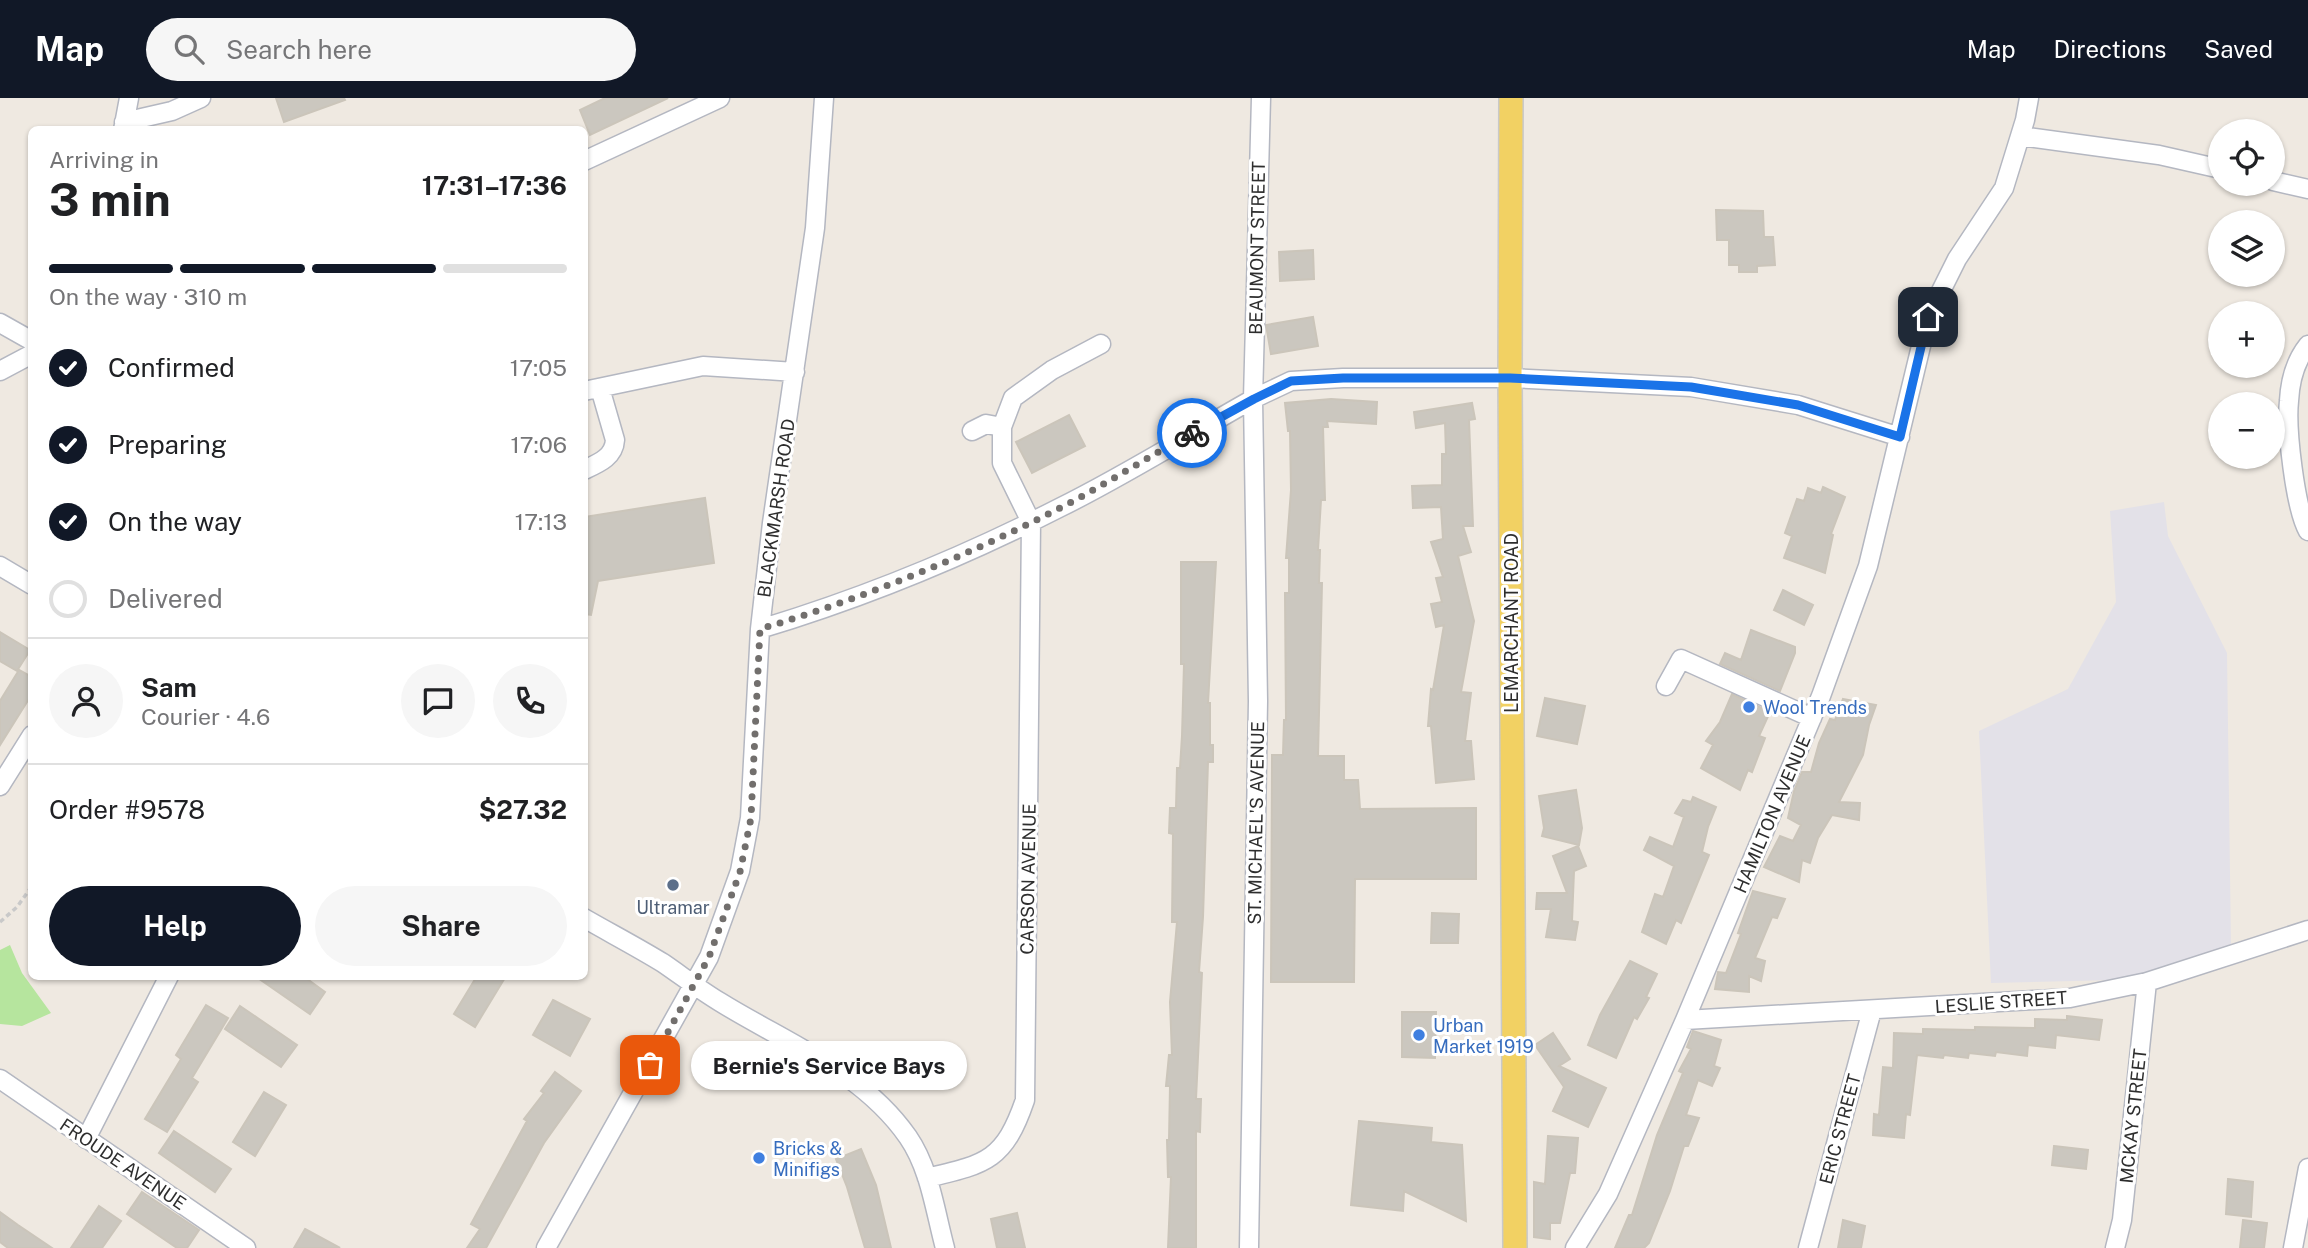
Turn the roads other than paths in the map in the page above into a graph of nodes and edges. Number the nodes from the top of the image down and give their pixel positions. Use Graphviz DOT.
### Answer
graph roads {
  1 [pos="129,98"];
  2 [pos="201,98"];
  3 [pos="720,98"];
  4 [pos="824,98"];
  5 [pos="1261,98"];
  6 [pos="1511,98"];
  7 [pos="2028,98"];
  8 [pos="124,126"];
  9 [pos="2020,136"];
  10 [pos="588,159"];
  11 [pos="2208,166"];
  12 [pos="2285,184"];
  13 [pos="2308,189"];
  14 [pos="0,323"];
  15 [pos="28,339"];
  16 [pos="1101,344"];
  17 [pos="2308,345"];
  18 [pos="28,357"];
  19 [pos="0,372"];
  20 [pos="795,372"];
  21 [pos="1510,378"];
  22 [pos="592,389"];
  23 [pos="1254,399"];
  24 [pos="1002,427"];
  25 [pos="972,431"];
  26 [pos="1900,437"];
  27 [pos="588,468"];
  28 [pos="1031,522"];
  29 [pos="2308,531"];
  30 [pos="0,566"];
  31 [pos="28,583"];
  32 [pos="760,629"];
  33 [pos="1666,686"];
  34 [pos="1812,718"];
  35 [pos="28,741"];
  36 [pos="0,786"];
  37 [pos="588,920"];
  38 [pos="2308,930"];
  39 [pos="167,980"];
  40 [pos="2147,982"];
  41 [pos="694,984"];
  42 [pos="1872,1010"];
  43 [pos="1685,1020"];
  44 [pos="0,1079"];
  45 [pos="86,1139"];
  46 [pos="2308,1168"];
  47 [pos="927,1178"];
  48 [pos="1575,1246"];
  49 [pos="246,1248"];
  50 [pos="546,1248"];
  51 [pos="945,1248"];
  52 [pos="1249,1248"];
  53 [pos="1511,1248"];
  54 [pos="1808,1248"];
  55 [pos="2115,1248"];
  56 [pos="2293,1248"];
  1 -- 8 [label="street"];
  2 -- 8 [label="street"];
  3 -- 10 [label="street"];
  4 -- 20 [label="street, BLACKMARSH ROAD"];
  5 -- 23 [label="street, BEAUMONT STREET"];
  6 -- 21 [label="main road, LEMARCHANT ROAD"];
  7 -- 9 [label="street, HAMILTON AVENUE"];
  9 -- 11 [label="street"];
  9 -- 26 [label="street, HAMILTON AVENUE"];
  12 -- 13 [label="street"];
  14 -- 15 [label="street"];
  16 -- 24 [label="street"];
  17 -- 29 [label="street"];
  18 -- 19 [label="street"];
  20 -- 22 [label="street"];
  20 -- 32 [label="street, BLACKMARSH ROAD"];
  21 -- 23 [label="street"];
  21 -- 26 [label="street"];
  21 -- 53 [label="main road, LEMARCHANT ROAD"];
  22 -- 27 [label="street"];
  23 -- 28 [label="street"];
  23 -- 52 [label="street, ST. MICHAEL'S AVENUE"];
  24 -- 25 [label="street"];
  24 -- 28 [label="street"];
  26 -- 34 [label="street, HAMILTON AVENUE"];
  28 -- 32 [label="street"];
  28 -- 47 [label="street, CARSON AVENUE"];
  30 -- 31 [label="street"];
  32 -- 41 [label="street, BLACKMARSH ROAD"];
  33 -- 34 [label="street"];
  34 -- 43 [label="street, HAMILTON AVENUE"];
  35 -- 36 [label="street"];
  37 -- 41 [label="street"];
  38 -- 40 [label="street, LESLIE STREET"];
  39 -- 45 [label="street"];
  40 -- 42 [label="street, LESLIE STREET"];
  40 -- 55 [label="street, MCKAY STREET"];
  41 -- 47 [label="street"];
  41 -- 50 [label="street, BLACKMARSH ROAD"];
  42 -- 43 [label="street, LESLIE STREET"];
  42 -- 54 [label="street, ERIC STREET"];
  43 -- 48 [label="street, HAMILTON AVENUE"];
  44 -- 45 [label="street, FROUDE AVENUE"];
  45 -- 49 [label="street, FROUDE AVENUE"];
  46 -- 56 [label="street"];
  47 -- 51 [label="street"];
}
